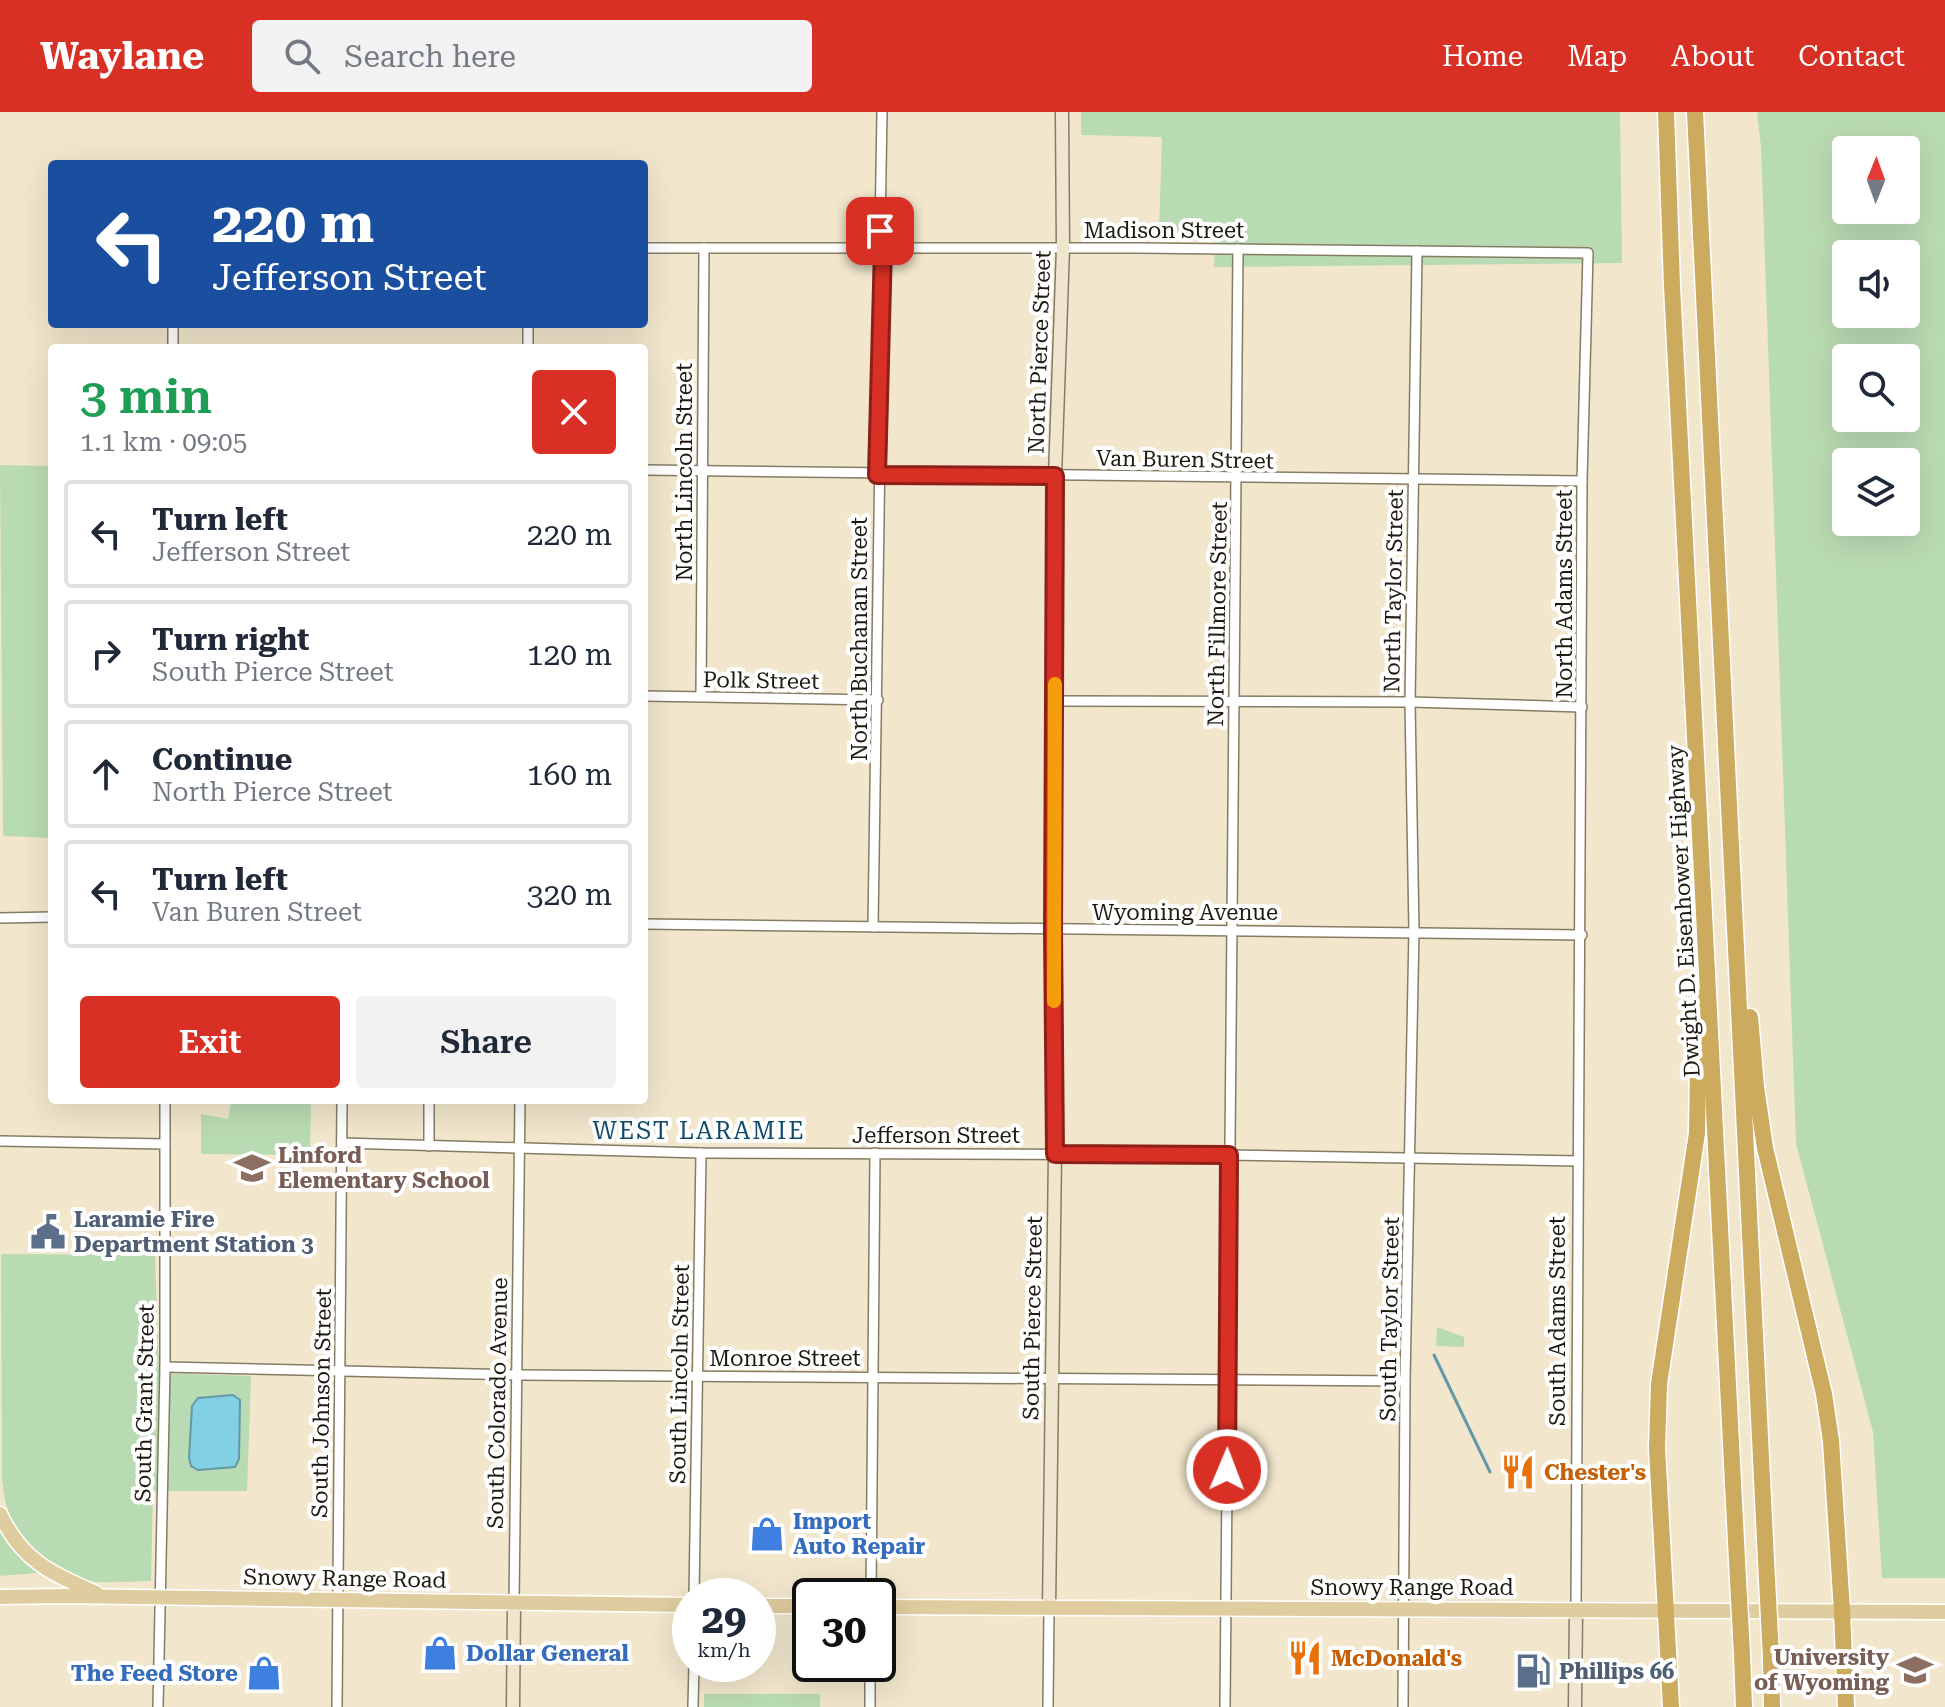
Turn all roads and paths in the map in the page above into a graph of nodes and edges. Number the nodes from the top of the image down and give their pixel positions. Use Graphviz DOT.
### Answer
graph roads {
  1 [pos="882,112"];
  2 [pos="1062,112"];
  3 [pos="1666,112"];
  4 [pos="1695,112"];
  5 [pos="883,247"];
  6 [pos="648,248"];
  7 [pos="704,248"];
  8 [pos="1063,248"];
  9 [pos="1238,249"];
  10 [pos="1417,251"];
  11 [pos="1588,253"];
  12 [pos="648,470"];
  13 [pos="702,470"];
  14 [pos="877,475"];
  15 [pos="1055,476"];
  16 [pos="1236,478"];
  17 [pos="1412,479"];
  18 [pos="1582,481"];
  19 [pos="648,696"];
  20 [pos="701,696"];
  21 [pos="878,700"];
  22 [pos="1055,701"];
  23 [pos="1410,702"];
  24 [pos="1234,703"];
  25 [pos="1582,707"];
  26 [pos="1730,801"];
  27 [pos="1702,855"];
  28 [pos="48,917"];
  29 [pos="0,918"];
  30 [pos="648,924"];
  31 [pos="873,927"];
  32 [pos="1053,930"];
  33 [pos="1232,931"];
  34 [pos="1414,931"];
  35 [pos="1582,935"];
  36 [pos="165,1104"];
  37 [pos="342,1104"];
  38 [pos="429,1104"];
  39 [pos="520,1104"];
  40 [pos="0,1141"];
  41 [pos="342,1143"];
  42 [pos="165,1144"];
  43 [pos="429,1146"];
  44 [pos="518,1148"];
  45 [pos="701,1153"];
  46 [pos="875,1153"];
  47 [pos="1055,1154"];
  48 [pos="1229,1155"];
  49 [pos="1410,1159"];
  50 [pos="1578,1161"];
  51 [pos="165,1367"];
  52 [pos="338,1372"];
  53 [pos="518,1375"];
  54 [pos="698,1375"];
  55 [pos="875,1376"];
  56 [pos="1051,1378"];
  57 [pos="1229,1378"];
  58 [pos="1405,1381"];
  59 [pos="0,1514"];
  60 [pos="694,1578"];
  61 [pos="871,1578"];
  62 [pos="103,1596"];
  63 [pos="0,1597"];
  64 [pos="158,1597"];
  65 [pos="337,1600"];
  66 [pos="514,1603"];
  67 [pos="672,1605"];
  68 [pos="896,1607"];
  69 [pos="1049,1608"];
  70 [pos="1225,1608"];
  71 [pos="1403,1608"];
  72 [pos="1576,1610"];
  73 [pos="1667,1610"];
  74 [pos="1842,1611"];
  75 [pos="1945,1612"];
  76 [pos="694,1682"];
  77 [pos="870,1682"];
  78 [pos="158,1707"];
  79 [pos="337,1707"];
  80 [pos="513,1707"];
  81 [pos="693,1707"];
  82 [pos="870,1707"];
  83 [pos="1048,1707"];
  84 [pos="1225,1707"];
  85 [pos="1403,1707"];
  86 [pos="1575,1707"];
  87 [pos="1671,1707"];
  88 [pos="1744,1707"];
  89 [pos="1772,1707"];
  90 [pos="1846,1707"];
  1 -- 5 [label="street, North Buchanan Street"];
  2 -- 8 [label="main road, North Pierce Street"];
  3 -- 27 [label="highway, Dwight D. Eisenhower Highway"];
  4 -- 26 [label="highway"];
  5 -- 7 [label="street, Madison Street"];
  5 -- 8 [label="street, Madison Street"];
  5 -- 14 [label="street, North Buchanan Street"];
  6 -- 7 [label="street, Madison Street"];
  7 -- 13 [label="street, North Lincoln Street"];
  8 -- 9 [label="street, Madison Street"];
  8 -- 15 [label="main road, North Pierce Street"];
  9 -- 10 [label="street, Madison Street"];
  9 -- 16 [label="street, North Fillmore Street"];
  10 -- 11 [label="street, Madison Street"];
  10 -- 17 [label="street, North Taylor Street"];
  11 -- 18 [label="street, North Adams Street"];
  12 -- 13 [label="street, Van Buren Street"];
  13 -- 14 [label="street, Van Buren Street"];
  13 -- 20 [label="street, North Lincoln Street"];
  14 -- 15 [label="street, Van Buren Street"];
  14 -- 21 [label="street, North Buchanan Street"];
  15 -- 16 [label="street, Van Buren Street"];
  15 -- 22 [label="main road, North Pierce Street"];
  16 -- 17 [label="street, Van Buren Street"];
  16 -- 24 [label="street, North Fillmore Street"];
  17 -- 18 [label="street, Van Buren Street"];
  17 -- 23 [label="street, North Taylor Street"];
  18 -- 25 [label="street, North Adams Street"];
  19 -- 20 [label="street, Polk Street"];
  20 -- 21 [label="street, Polk Street"];
  21 -- 31 [label="street, North Buchanan Street"];
  22 -- 24 [label="street"];
  22 -- 32 [label="main road, North Pierce Street"];
  23 -- 24 [label="street"];
  23 -- 25 [label="street"];
  23 -- 34 [label="street, North Taylor Street"];
  24 -- 33 [label="street, North Fillmore Street"];
  25 -- 35 [label="street, North Adams Street"];
  26 -- 74 [label="highway"];
  26 -- 89 [label="highway, bridge"];
  27 -- 73 [label="highway"];
  27 -- 88 [label="highway, Dwight D. Eisenhower Highway, bridge"];
  28 -- 29 [label="street"];
  30 -- 31 [label="street, Wyoming Avenue"];
  31 -- 32 [label="street, Wyoming Avenue"];
  32 -- 33 [label="street, Wyoming Avenue"];
  32 -- 47 [label="main road, South Pierce Street"];
  33 -- 34 [label="street, Wyoming Avenue"];
  33 -- 48 [label="street, North Fillmore Street"];
  34 -- 35 [label="street, Wyoming Avenue"];
  34 -- 49 [label="street, South Taylor Street"];
  35 -- 50 [label="street, South Adams Street"];
  36 -- 42 [label="street, South Grant Street"];
  37 -- 41 [label="street, South Johnson Street"];
  38 -- 43 [label="street"];
  39 -- 44 [label="street, South Colorado Avenue"];
  40 -- 42 [label="street"];
  41 -- 43 [label="street, Jefferson Street"];
  41 -- 52 [label="street, South Johnson Street"];
  42 -- 51 [label="street, South Grant Street"];
  43 -- 44 [label="street, Jefferson Street"];
  44 -- 45 [label="street, Jefferson Street"];
  44 -- 53 [label="street, South Colorado Avenue"];
  45 -- 46 [label="street, Jefferson Street"];
  45 -- 54 [label="street, South Lincoln Street"];
  46 -- 47 [label="street, Jefferson Street"];
  46 -- 55 [label="street"];
  47 -- 48 [label="street, Jefferson Street"];
  47 -- 56 [label="main road, South Pierce Street"];
  48 -- 49 [label="street, Jefferson Street"];
  48 -- 57 [label="street, North Fillmore Street"];
  49 -- 50 [label="street, Jefferson Street"];
  49 -- 58 [label="street, South Taylor Street"];
  50 -- 72 [label="street, South Adams Street"];
  51 -- 52 [label="street, Monroe Street"];
  51 -- 64 [label="street, South Grant Street"];
  52 -- 53 [label="street, Monroe Street"];
  52 -- 65 [label="street, South Johnson Street"];
  53 -- 54 [label="street, Monroe Street"];
  53 -- 66 [label="street, South Colorado Avenue"];
  54 -- 55 [label="street, Monroe Street"];
  54 -- 60 [label="street, South Lincoln Street"];
  55 -- 56 [label="street, Monroe Street"];
  55 -- 61 [label="street"];
  56 -- 57 [label="street, Monroe Street"];
  56 -- 69 [label="main road, South Pierce Street"];
  57 -- 58 [label="street, Monroe Street"];
  57 -- 70 [label="street, North Fillmore Street"];
  58 -- 71 [label="street, South Taylor Street"];
  59 -- 62 [label="main road"];
  62 -- 63 [label="main road, Snowy Range Road"];
  62 -- 64 [label="main road, Snowy Range Road"];
  64 -- 65 [label="main road, Snowy Range Road"];
  64 -- 78 [label="street, South Grant Street"];
  65 -- 66 [label="main road, Snowy Range Road"];
  65 -- 79 [label="street, South Johnson Street"];
  66 -- 67 [label="main road, Snowy Range Road"];
  66 -- 80 [label="main road, South Colorado Avenue"];
  68 -- 69 [label="main road, Snowy Range Road"];
  69 -- 70 [label="main road, Snowy Range Road"];
  69 -- 83 [label="street, South Pierce Street"];
  70 -- 71 [label="main road, Snowy Range Road"];
  70 -- 84 [label="street, North Fillmore Street"];
  71 -- 72 [label="main road, Snowy Range Road"];
  71 -- 85 [label="street, South Taylor Street"];
  72 -- 73 [label="main road, Snowy Range Road"];
  72 -- 86 [label="main road, South Adams Street"];
  73 -- 74 [label="main road, Snowy Range Road"];
  73 -- 87 [label="highway"];
  74 -- 75 [label="main road, Snowy Range Road"];
  74 -- 90 [label="highway"];
  76 -- 81 [label="street"];
  77 -- 82 [label="street"];
}
